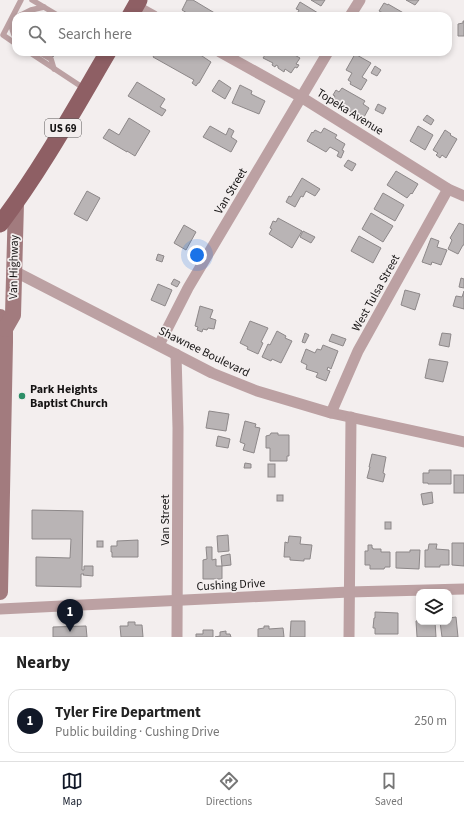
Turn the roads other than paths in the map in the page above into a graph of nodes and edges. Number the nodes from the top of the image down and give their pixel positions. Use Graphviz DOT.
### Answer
graph roads {
  1 [pos="22,0"];
  2 [pos="32,0"];
  3 [pos="360,0"];
  4 [pos="44,7"];
  5 [pos="135,7"];
  6 [pos="15,12"];
  7 [pos="27,12"];
  8 [pos="52,12"];
  9 [pos="146,12"];
  10 [pos="352,12"];
  11 [pos="12,18"];
  12 [pos="12,41"];
  13 [pos="35,56"];
  14 [pos="46,56"];
  15 [pos="106,56"];
  16 [pos="227,56"];
  17 [pos="326,56"];
  18 [pos="54,69"];
  19 [pos="86,90"];
  20 [pos="301,97"];
  21 [pos="448,189"];
  22 [pos="464,196"];
  23 [pos="16,203"];
  24 [pos="0,224"];
  25 [pos="0,234"];
  26 [pos="14,270"];
  27 [pos="2,333"];
  28 [pos="159,345"];
  29 [pos="176,354"];
  30 [pos="2,372"];
  31 [pos="331,413"];
  32 [pos="351,417"];
  33 [pos="2,430"];
  34 [pos="464,442"];
  35 [pos="464,589"];
  36 [pos="0,592"];
  37 [pos="349,592"];
  38 [pos="178,600"];
  39 [pos="0,609"];
  40 [pos="177,637"];
  41 [pos="349,637"];
  1 -- 6 [label="lane"];
  2 -- 4 [label="lane"];
  3 -- 10 [label="street"];
  4 -- 7 [label="lane"];
  4 -- 8 [label="lane"];
  5 -- 9 [label="street"];
  11 -- 12 [label="lane"];
  13 -- 18 [label="lane"];
  14 -- 18 [label="lane"];
  15 -- 19 [label="main road, US 69"];
  16 -- 20 [label="street, Topeka Avenue"];
  17 -- 20 [label="street, Van Street"];
  18 -- 19 [label="lane"];
  19 -- 23 [label="main road, US 69"];
  20 -- 21 [label="street, Topeka Avenue"];
  20 -- 28 [label="street, Van Street"];
  21 -- 22 [label="street, Topeka Avenue"];
  21 -- 31 [label="street, West Tulsa Street"];
  23 -- 24 [label="main road, US 69"];
  23 -- 26 [label="main road, Van Highway"];
  24 -- 25 [label="main road, Van Highway"];
  26 -- 27 [label="main road, Van Highway"];
  26 -- 28 [label="street, Shawnee Boulevard"];
  27 -- 30 [label="main road, Van Highway"];
  28 -- 29 [label="street, Shawnee Boulevard"];
  29 -- 31 [label="street, Shawnee Boulevard"];
  29 -- 38 [label="street, Van Street"];
  30 -- 33 [label="main road, Van Highway"];
  31 -- 32 [label="street, Shawnee Boulevard"];
  32 -- 34 [label="street, Shawnee Boulevard"];
  32 -- 37 [label="street"];
  33 -- 36 [label="main road, Van Highway"];
  35 -- 37 [label="street, Cushing Drive"];
  37 -- 38 [label="street, Cushing Drive"];
  37 -- 41 [label="street"];
  38 -- 39 [label="street, Cushing Drive"];
  38 -- 40 [label="street, Van Street"];
}
